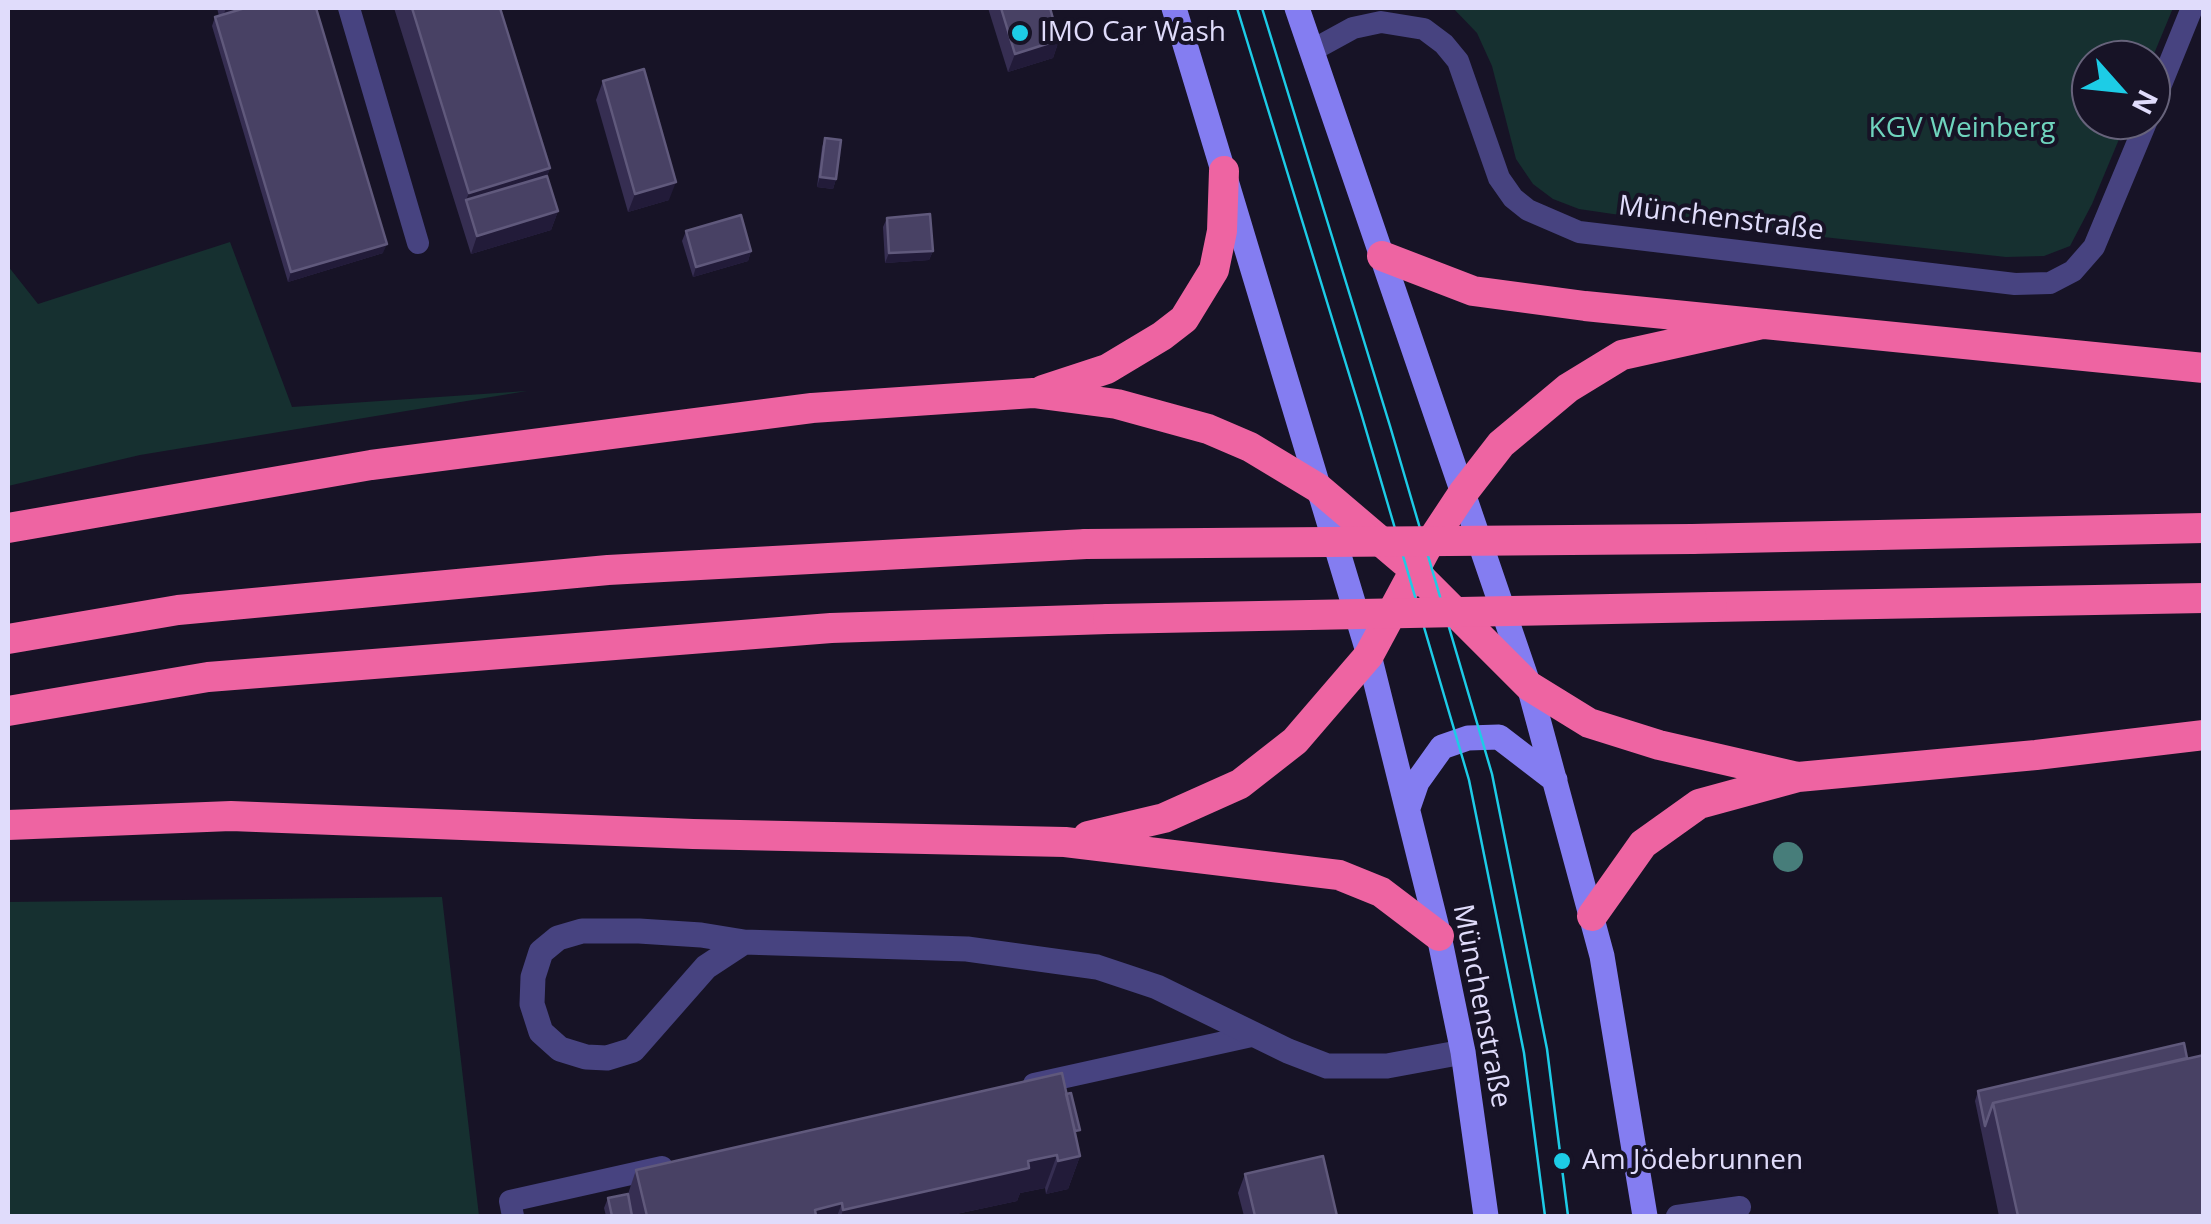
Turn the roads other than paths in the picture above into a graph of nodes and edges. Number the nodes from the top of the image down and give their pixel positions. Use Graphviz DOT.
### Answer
graph roads {
  1 [pos="349,8"];
  2 [pos="1174,8"];
  3 [pos="1297,8"];
  4 [pos="2192,8"];
  5 [pos="1311,50"];
  6 [pos="2171,60"];
  7 [pos="2138,140"];
  8 [pos="1224,171"];
  9 [pos="418,243"];
  10 [pos="1382,256"];
  11 [pos="1762,324"];
  12 [pos="2204,368"];
  13 [pos="1033,393"];
  14 [pos="1318,488"];
  15 [pos="1463,493"];
  16 [pos="8,528"];
  17 [pos="2204,528"];
  18 [pos="1414,571"];
  19 [pos="2204,598"];
  20 [pos="8,639"];
  21 [pos="1369,655"];
  22 [pos="1529,686"];
  23 [pos="8,711"];
  24 [pos="2204,735"];
  25 [pos="1798,777"];
  26 [pos="1555,780"];
  27 [pos="1408,808"];
  28 [pos="8,825"];
  29 [pos="1065,842"];
  30 [pos="1592,916"];
  31 [pos="1439,936"];
  32 [pos="744,942"];
  33 [pos="1256,1034"];
  34 [pos="1463,1052"];
  35 [pos="1007,1090"];
  36 [pos="682,1162"];
  37 [pos="1740,1207"];
  38 [pos="513,1216"];
  39 [pos="1486,1216"];
  40 [pos="1646,1216"];
  41 [pos="1677,1216"];
  1 -- 9 [label="lane"];
  2 -- 8 [label="main road, Münchenstraße"];
  3 -- 5 [label="main road"];
  4 -- 6 [label="lane"];
  5 -- 7 [label="lane, Münchenstraße"];
  5 -- 10 [label="main road"];
  8 -- 13 [label="highway"];
  8 -- 14 [label="main road, Münchenstraße"];
  10 -- 11 [label="highway"];
  10 -- 15 [label="main road"];
  11 -- 12 [label="highway"];
  11 -- 15 [label="highway"];
  13 -- 14 [label="highway"];
  13 -- 16 [label="highway"];
  14 -- 18 [label="highway"];
  14 -- 21 [label="main road, Münchenstraße"];
  15 -- 18 [label="highway"];
  15 -- 22 [label="main road"];
  17 -- 20 [label="highway, bridge"];
  18 -- 21 [label="highway"];
  18 -- 22 [label="highway"];
  19 -- 23 [label="highway, bridge"];
  21 -- 27 [label="main road, Münchenstraße"];
  21 -- 29 [label="highway"];
  22 -- 25 [label="highway"];
  22 -- 26 [label="main road"];
  24 -- 25 [label="highway"];
  25 -- 30 [label="highway"];
  26 -- 27 [label="main road"];
  26 -- 30 [label="main road"];
  27 -- 31 [label="main road, Münchenstraße"];
  28 -- 29 [label="highway"];
  29 -- 31 [label="highway"];
  30 -- 40 [label="main road"];
  31 -- 34 [label="main road, Münchenstraße"];
  32 -- 32 [label="street"];
  32 -- 33 [label="street"];
  33 -- 34 [label="street"];
  33 -- 35 [label="lane"];
  34 -- 39 [label="main road, Münchenstraße"];
  36 -- 38 [label="lane"];
  37 -- 41 [label="lane"];
}
